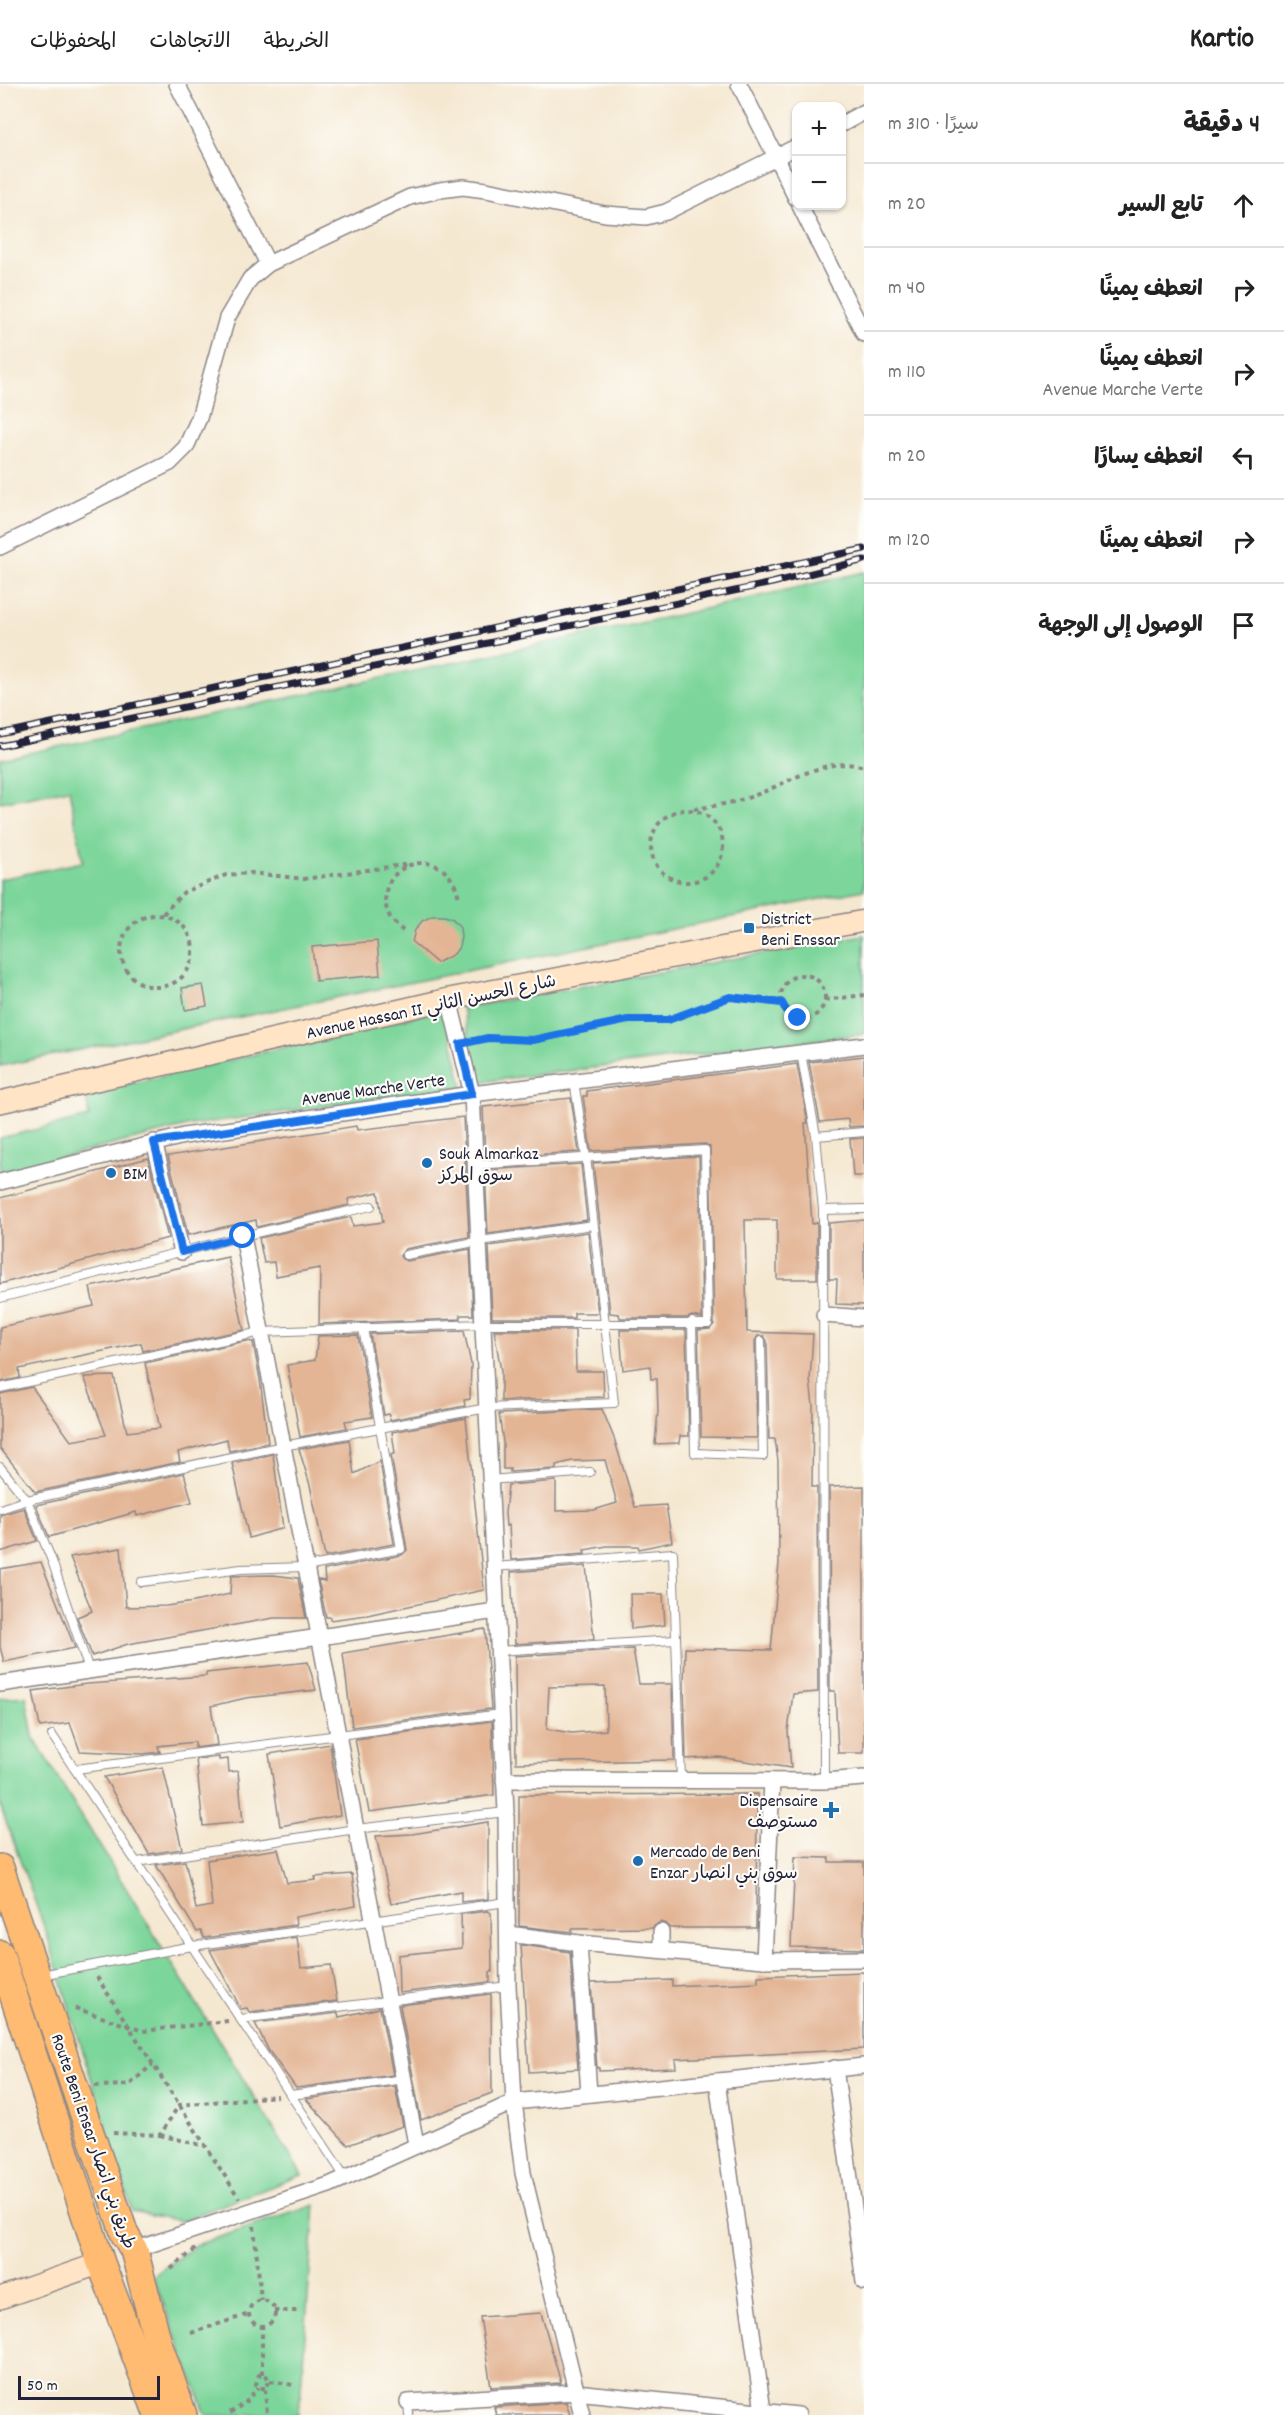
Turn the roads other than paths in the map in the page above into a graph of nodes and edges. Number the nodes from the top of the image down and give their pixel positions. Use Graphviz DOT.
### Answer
graph roads {
  1 [pos="177,84"];
  2 [pos="739,84"];
  3 [pos="864,112"];
  4 [pos="846,122"];
  5 [pos="792,149"];
  6 [pos="776,157"];
  7 [pos="792,190"];
  8 [pos="802,210"];
  9 [pos="268,264"];
  10 [pos="864,334"];
  11 [pos="2,542"];
  12 [pos="864,921"];
  13 [pos="449,999"];
  14 [pos="864,1045"];
  15 [pos="801,1053"];
  16 [pos="574,1081"];
  17 [pos="472,1094"];
  18 [pos="0,1102"];
  19 [pos="864,1132"];
  20 [pos="816,1136"];
  21 [pos="154,1142"];
  22 [pos="586,1157"];
  23 [pos="476,1165"];
  24 [pos="0,1182"];
  25 [pos="371,1206"];
  26 [pos="864,1209"];
  27 [pos="824,1210"];
  28 [pos="593,1225"];
  29 [pos="243,1236"];
  30 [pos="480,1241"];
  31 [pos="182,1252"];
  32 [pos="406,1256"];
  33 [pos="0,1298"];
  34 [pos="824,1316"];
  35 [pos="864,1318"];
  36 [pos="692,1322"];
  37 [pos="483,1324"];
  38 [pos="603,1324"];
  39 [pos="363,1328"];
  40 [pos="261,1332"];
  41 [pos="761,1341"];
  42 [pos="0,1388"];
  43 [pos="487,1408"];
  44 [pos="379,1428"];
  45 [pos="283,1446"];
  46 [pos="0,1467"];
  47 [pos="590,1472"];
  48 [pos="490,1480"];
  49 [pos="27,1500"];
  50 [pos="0,1509"];
  51 [pos="494,1566"];
  52 [pos="306,1567"];
  53 [pos="141,1582"];
  54 [pos="496,1611"];
  55 [pos="320,1638"];
  56 [pos="675,1640"];
  57 [pos="498,1651"];
  58 [pos="89,1670"];
  59 [pos="0,1684"];
  60 [pos="501,1714"];
  61 [pos="52,1735"];
  62 [pos="338,1735"];
  63 [pos="76,1769"];
  64 [pos="864,1778"];
  65 [pos="504,1780"];
  66 [pos="681,1780"];
  67 [pos="772,1780"];
  68 [pos="824,1781"];
  69 [pos="506,1812"];
  70 [pos="356,1829"];
  71 [pos="137,1862"];
  72 [pos="0,1868"];
  73 [pos="507,1902"];
  74 [pos="374,1920"];
  75 [pos="661,1932"];
  76 [pos="508,1934"];
  77 [pos="579,1943"];
  78 [pos="192,1946"];
  79 [pos="661,1950"];
  80 [pos="0,1954"];
  81 [pos="864,1959"];
  82 [pos="764,1960"];
  83 [pos="36,1976"];
  84 [pos="508,1986"];
  85 [pos="389,2001"];
  86 [pos="241,2019"];
  87 [pos="864,2066"];
  88 [pos="835,2068"];
  89 [pos="404,2079"];
  90 [pos="717,2081"];
  91 [pos="589,2094"];
  92 [pos="291,2095"];
  93 [pos="513,2102"];
  94 [pos="416,2144"];
  95 [pos="345,2177"];
  96 [pos="860,2230"];
  97 [pos="131,2248"];
  98 [pos="101,2261"];
  99 [pos="864,2282"];
  100 [pos="0,2298"];
  101 [pos="576,2392"];
  102 [pos="409,2408"];
  103 [pos="763,2411"];
  104 [pos="158,2415"];
  105 [pos="183,2415"];
  106 [pos="582,2415"];
  107 [pos="798,2415"];
  1 -- 9 [label="street"];
  2 -- 6 [label="street"];
  3 -- 4 [label="street"];
  5 -- 6 [label="street"];
  6 -- 7 [label="street"];
  6 -- 9 [label="street"];
  8 -- 10 [label="street"];
  9 -- 11 [label="street"];
  12 -- 13 [label="street, Avenue Hassan II شارع الحسن الثاني"];
  13 -- 17 [label="street"];
  13 -- 18 [label="street, Avenue Hassan II شارع الحسن الثاني"];
  14 -- 15 [label="street, Avenue Marche Verte"];
  15 -- 16 [label="street, Avenue Marche Verte"];
  15 -- 20 [label="lane"];
  16 -- 17 [label="street, Avenue Marche Verte"];
  16 -- 22 [label="lane"];
  17 -- 21 [label="street, Avenue Marche Verte"];
  17 -- 23 [label="street"];
  19 -- 20 [label="lane"];
  20 -- 27 [label="lane"];
  21 -- 24 [label="street, Avenue Marche Verte"];
  21 -- 31 [label="street"];
  22 -- 23 [label="lane"];
  22 -- 28 [label="lane"];
  22 -- 36 [label="lane"];
  23 -- 30 [label="street"];
  25 -- 29 [label="lane"];
  26 -- 27 [label="lane"];
  27 -- 34 [label="lane"];
  28 -- 30 [label="lane"];
  28 -- 38 [label="lane"];
  29 -- 31 [label="lane"];
  29 -- 40 [label="street"];
  30 -- 32 [label="lane"];
  30 -- 37 [label="street"];
  31 -- 33 [label="lane"];
  34 -- 35 [label="street"];
  34 -- 68 [label="lane"];
  36 -- 38 [label="lane"];
  36 -- 41 [label="lane"];
  37 -- 38 [label="lane"];
  37 -- 39 [label="lane"];
  37 -- 43 [label="street"];
  38 -- 43 [label="lane"];
  39 -- 40 [label="lane"];
  39 -- 44 [label="lane"];
  40 -- 42 [label="lane"];
  40 -- 45 [label="street"];
  43 -- 44 [label="lane"];
  43 -- 48 [label="street"];
  44 -- 45 [label="lane"];
  44 -- 52 [label="lane"];
  45 -- 49 [label="lane"];
  45 -- 52 [label="street"];
  46 -- 49 [label="lane"];
  47 -- 48 [label="lane"];
  48 -- 51 [label="street"];
  49 -- 50 [label="lane"];
  49 -- 58 [label="lane"];
  51 -- 54 [label="street"];
  51 -- 56 [label="lane"];
  52 -- 53 [label="lane"];
  52 -- 55 [label="street"];
  54 -- 55 [label="street"];
  54 -- 57 [label="street"];
  55 -- 58 [label="street"];
  55 -- 62 [label="street"];
  56 -- 57 [label="lane"];
  56 -- 66 [label="lane"];
  57 -- 60 [label="street"];
  58 -- 59 [label="street"];
  60 -- 62 [label="lane"];
  60 -- 65 [label="street"];
  61 -- 63 [label="lane"];
  62 -- 63 [label="lane"];
  62 -- 70 [label="street"];
  63 -- 71 [label="lane"];
  64 -- 68 [label="street"];
  65 -- 66 [label="street"];
  65 -- 69 [label="street"];
  66 -- 67 [label="street"];
  67 -- 68 [label="street"];
  67 -- 82 [label="street"];
  69 -- 70 [label="lane"];
  69 -- 73 [label="street"];
  70 -- 71 [label="lane"];
  70 -- 74 [label="street"];
  71 -- 78 [label="lane"];
  72 -- 83 [label="highway, Route Beni Ensar طريق بني انصار"];
  73 -- 74 [label="lane"];
  73 -- 76 [label="street"];
  74 -- 78 [label="lane"];
  74 -- 85 [label="street"];
  75 -- 79 [label="street"];
  76 -- 77 [label="street"];
  76 -- 84 [label="street"];
  77 -- 79 [label="street"];
  77 -- 91 [label="street"];
  78 -- 83 [label="lane"];
  78 -- 86 [label="lane"];
  79 -- 82 [label="street"];
  80 -- 98 [label="highway, Route Beni Ensar طريق بني انصار"];
  81 -- 82 [label="street"];
  83 -- 97 [label="highway, Route Beni Ensar طريق بني انصار"];
  84 -- 85 [label="lane"];
  84 -- 93 [label="street"];
  85 -- 86 [label="lane"];
  85 -- 89 [label="street"];
  86 -- 92 [label="lane"];
  87 -- 88 [label="street"];
  88 -- 90 [label="street"];
  88 -- 96 [label="street"];
  89 -- 92 [label="lane"];
  89 -- 94 [label="street"];
  90 -- 91 [label="street"];
  90 -- 103 [label="street"];
  91 -- 93 [label="street"];
  92 -- 95 [label="lane"];
  93 -- 94 [label="street"];
  93 -- 101 [label="street"];
  94 -- 95 [label="street"];
  95 -- 97 [label="street"];
  96 -- 99 [label="street"];
  97 -- 98 [label="highway"];
  97 -- 105 [label="highway, Route Beni Ensar طريق بني انصار"];
  98 -- 100 [label="street"];
  98 -- 104 [label="highway, Route Beni Ensar طريق بني انصار"];
  101 -- 102 [label="street"];
  101 -- 103 [label="street"];
  101 -- 106 [label="street"];
  103 -- 107 [label="street"];
}
